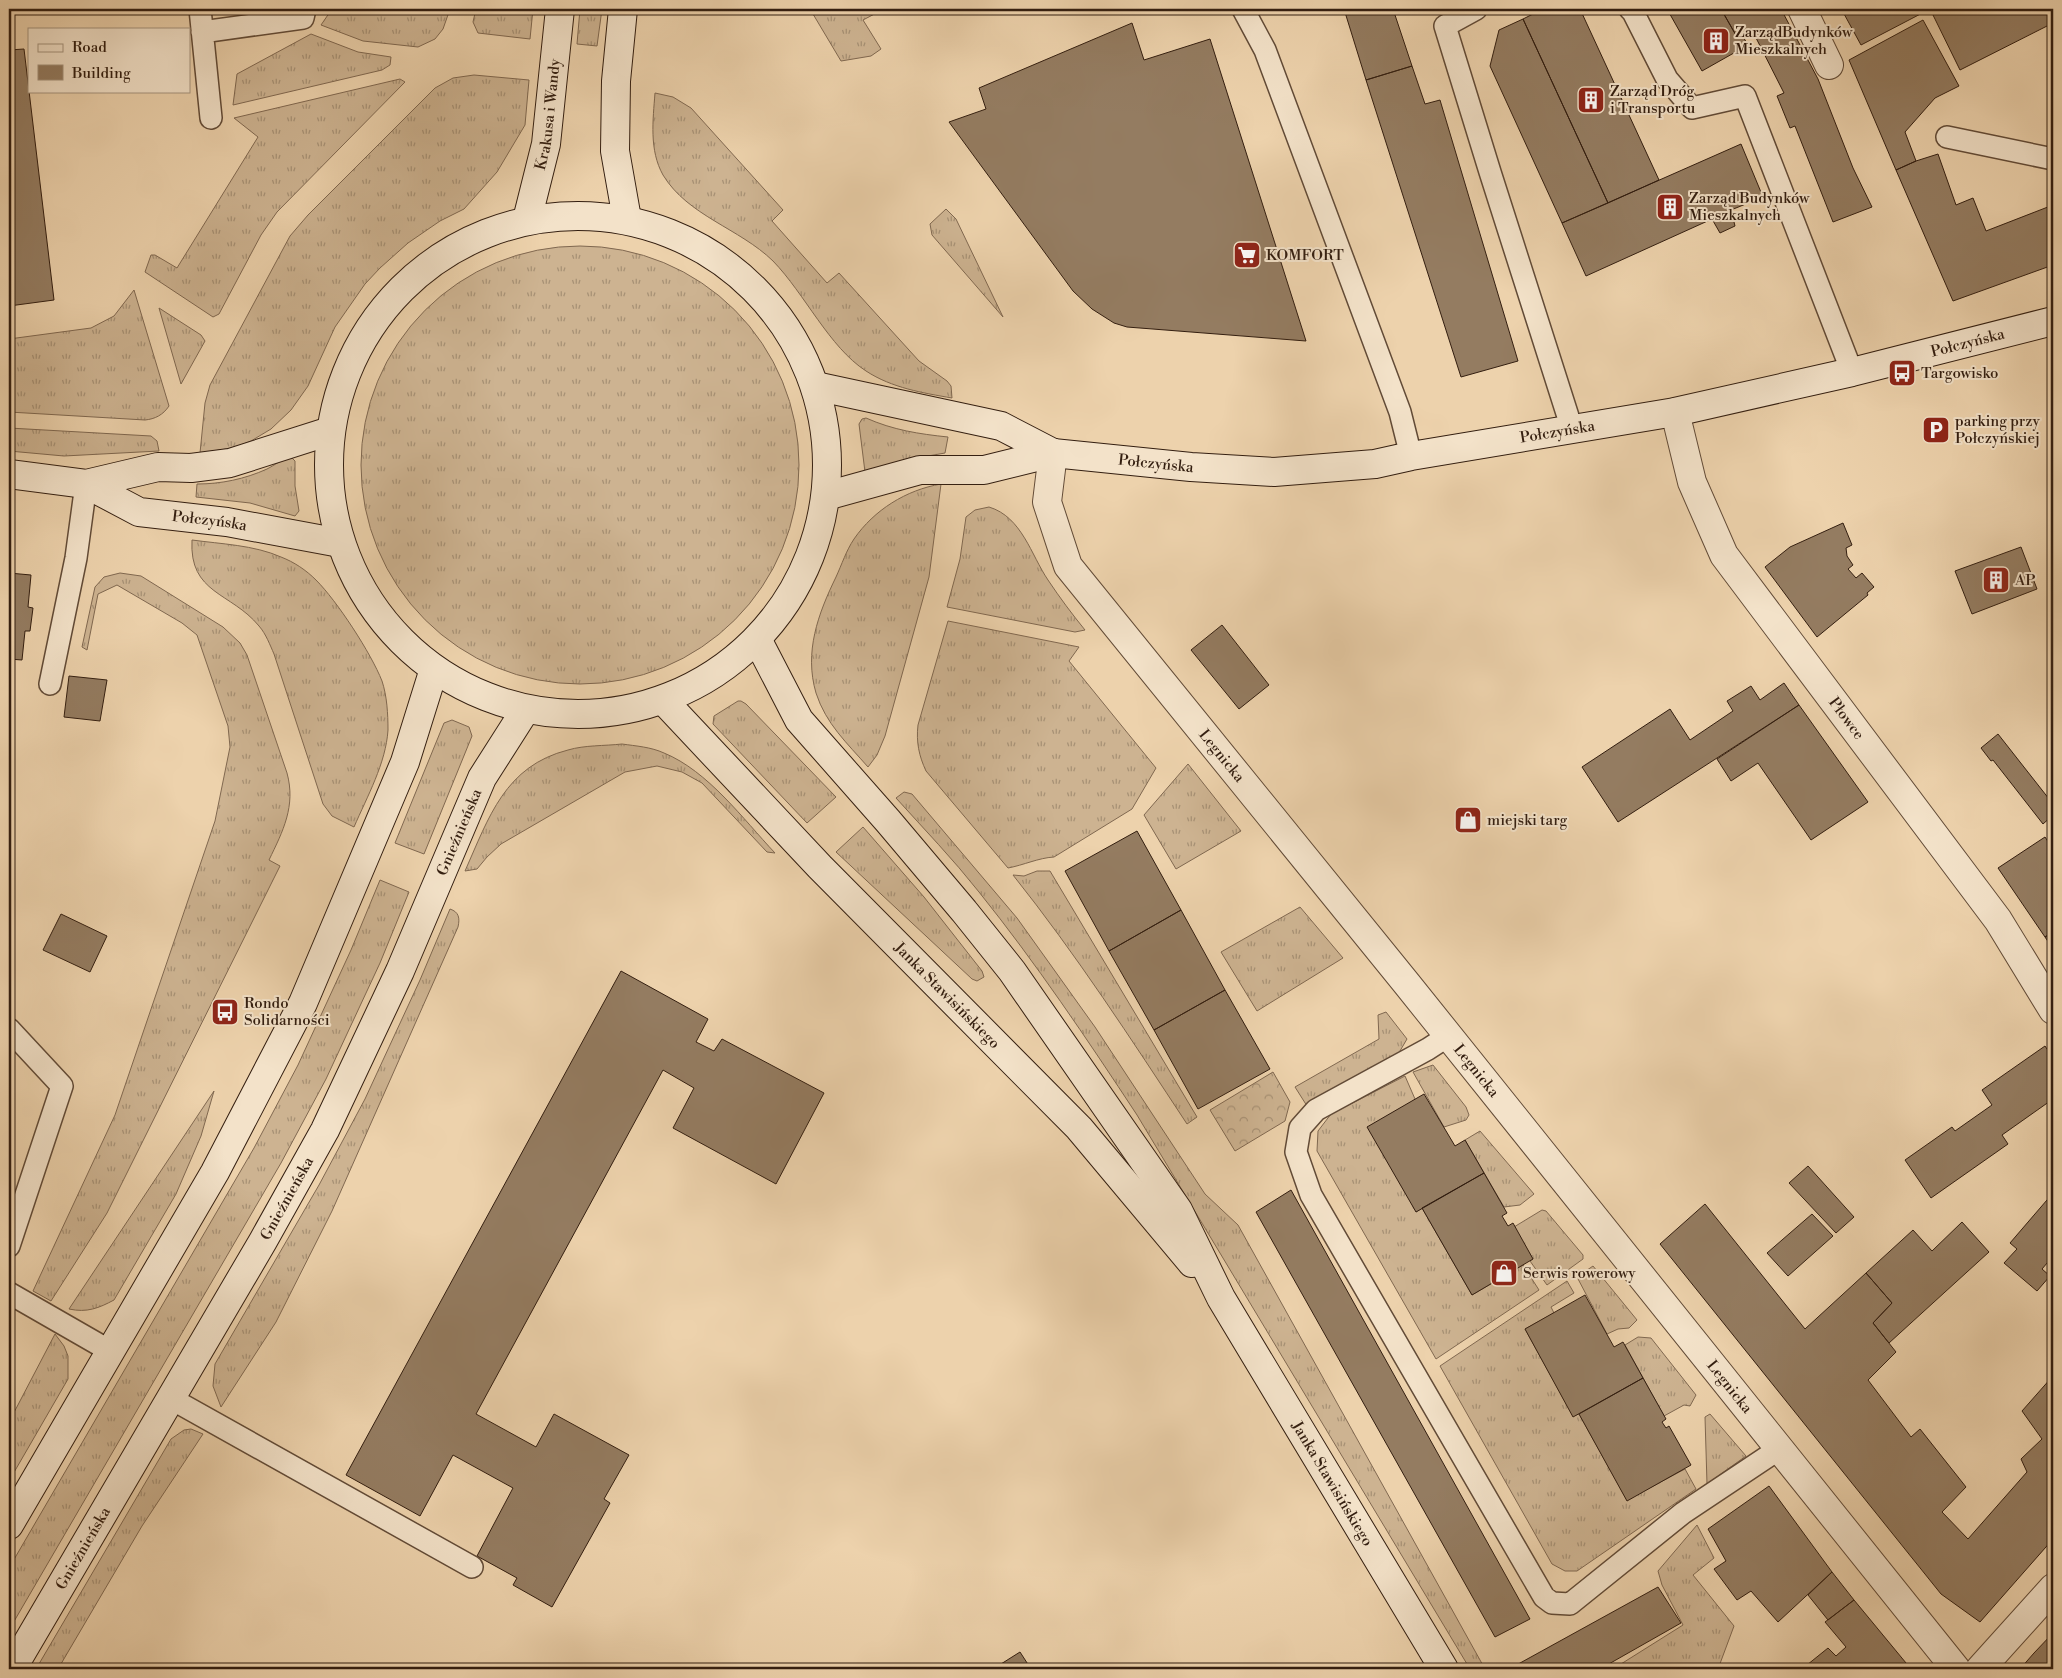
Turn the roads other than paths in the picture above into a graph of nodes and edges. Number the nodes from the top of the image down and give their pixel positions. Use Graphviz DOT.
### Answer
graph roads {
  1 [pos="200,9"];
  2 [pos="306,9"];
  3 [pos="560,9"];
  4 [pos="623,9"];
  5 [pos="1243,9"];
  6 [pos="1476,9"];
  7 [pos="1630,9"];
  8 [pos="1802,9"];
  9 [pos="202,32"];
  10 [pos="1829,65"];
  11 [pos="211,118"];
  12 [pos="1947,137"];
  13 [pos="2053,159"];
  14 [pos="627,219"];
  15 [pos="527,220"];
  16 [pos="2053,321"];
  17 [pos="1852,372"];
  18 [pos="816,386"];
  19 [pos="1675,412"];
  20 [pos="1572,429"];
  21 [pos="330,431"];
  22 [pos="1053,453"];
  23 [pos="1411,456"];
  24 [pos="9,474"];
  25 [pos="86,484"];
  26 [pos="826,496"];
  27 [pos="340,543"];
  28 [pos="758,639"];
  29 [pos="434,669"];
  30 [pos="50,684"];
  31 [pos="663,700"];
  32 [pos="526,709"];
  33 [pos="2053,1010"];
  34 [pos="9,1030"];
  35 [pos="1448,1036"];
  36 [pos="9,1246"];
  37 [pos="9,1293"];
  38 [pos="1222,1298"];
  39 [pos="110,1351"];
  40 [pos="170,1398"];
  41 [pos="1780,1449"];
  42 [pos="9,1525"];
  43 [pos="472,1567"];
  44 [pos="2053,1588"];
  45 [pos="12,1669"];
  46 [pos="1444,1669"];
  47 [pos="1956,1669"];
  48 [pos="1980,1669"];
  1 -- 9 [label="lane"];
  2 -- 9 [label="lane"];
  3 -- 15 [label="street, Krakusa i Wandy"];
  4 -- 14 [label="street"];
  5 -- 23 [label="lane"];
  6 -- 20 [label="lane"];
  7 -- 17 [label="lane"];
  8 -- 10 [label="street"];
  9 -- 11 [label="lane"];
  12 -- 13 [label="lane"];
  14 -- 15 [label="street"];
  14 -- 18 [label="street"];
  15 -- 21 [label="street"];
  16 -- 17 [label="street, Połczyńska"];
  17 -- 19 [label="street, Połczyńska"];
  18 -- 22 [label="street, Połczyńska"];
  18 -- 26 [label="street"];
  19 -- 20 [label="street, Połczyńska"];
  19 -- 33 [label="street, Płowce"];
  20 -- 23 [label="street, Połczyńska"];
  21 -- 25 [label="street, Połczyńska"];
  21 -- 27 [label="street"];
  22 -- 23 [label="street, Połczyńska"];
  22 -- 26 [label="street, Połczyńska"];
  22 -- 35 [label="street, Legnicka"];
  24 -- 25 [label="street, Połczyńska"];
  25 -- 27 [label="street, Połczyńska"];
  25 -- 30 [label="lane"];
  26 -- 28 [label="street"];
  27 -- 29 [label="street"];
  28 -- 31 [label="street"];
  28 -- 38 [label="street, Janka Stawisińskiego"];
  29 -- 32 [label="street"];
  29 -- 39 [label="street"];
  31 -- 32 [label="street"];
  31 -- 38 [label="street, Janka Stawisińskiego"];
  32 -- 40 [label="street, Gnieźnieńska"];
  34 -- 36 [label="lane"];
  35 -- 41 [label="street, Legnicka"];
  35 -- 41 [label="lane"];
  37 -- 39 [label="lane"];
  38 -- 46 [label="street, Janka Stawisińskiego"];
  39 -- 42 [label="street"];
  40 -- 43 [label="lane"];
  40 -- 45 [label="street, Gnieźnieńska"];
  41 -- 47 [label="street, Legnicka"];
  44 -- 48 [label="street"];
}
